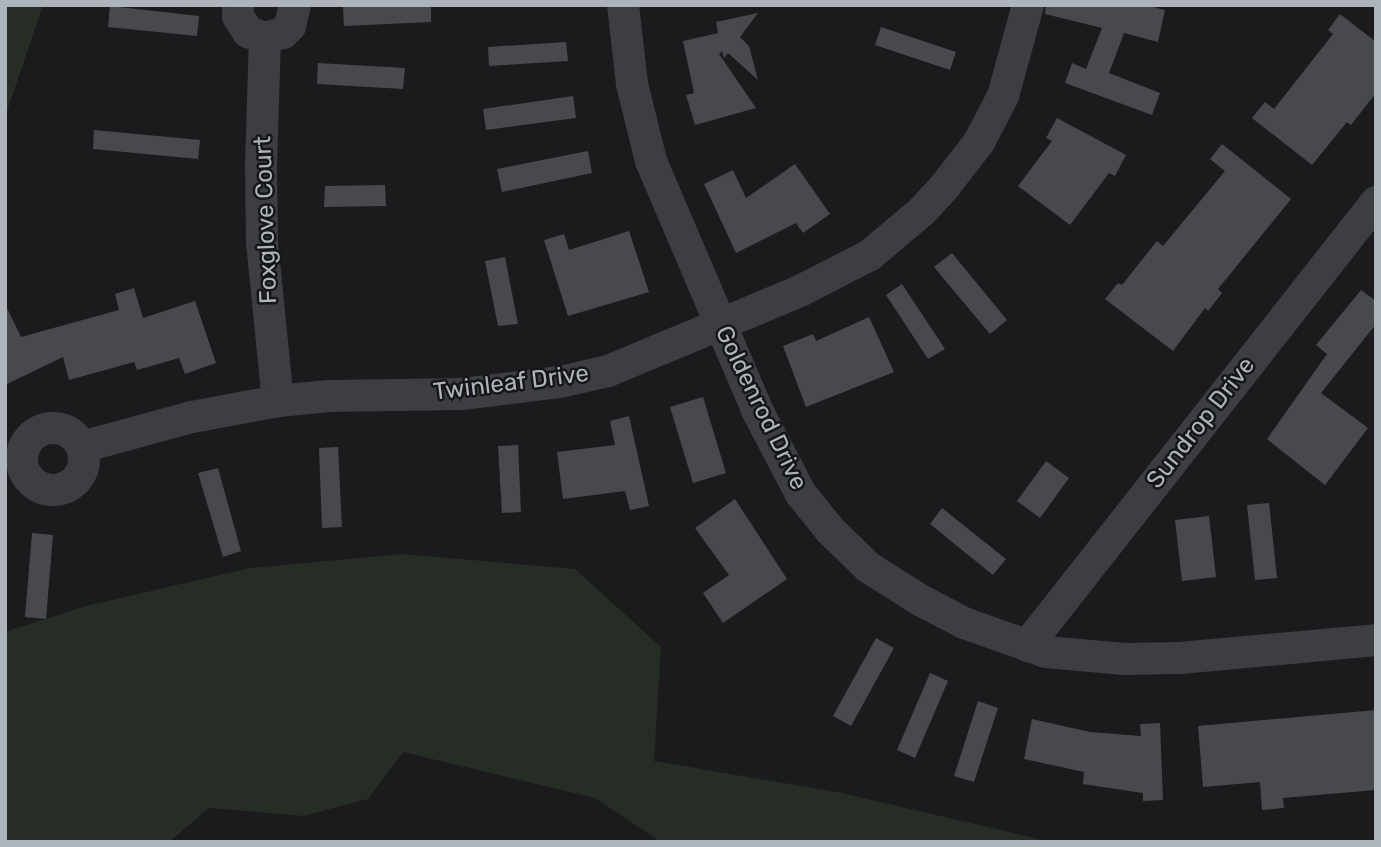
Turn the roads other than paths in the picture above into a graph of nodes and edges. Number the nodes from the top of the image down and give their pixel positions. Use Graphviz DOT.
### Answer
graph roads {
  1 [pos="238,5"];
  2 [pos="295,5"];
  3 [pos="623,5"];
  4 [pos="1028,5"];
  5 [pos="265,38"];
  6 [pos="1376,202"];
  7 [pos="721,326"];
  8 [pos="278,401"];
  9 [pos="82,447"];
  10 [pos="1376,640"];
  11 [pos="1027,646"];
  1 -- 5 [label="street"];
  2 -- 5 [label="street"];
  3 -- 7 [label="street, Goldenrod Drive"];
  4 -- 7 [label="street, Twinleaf Drive"];
  5 -- 8 [label="street, Foxglove Court"];
  6 -- 11 [label="street, Sundrop Drive"];
  7 -- 8 [label="street, Twinleaf Drive"];
  7 -- 11 [label="street, Goldenrod Drive"];
  8 -- 9 [label="street, Twinleaf Drive"];
  10 -- 11 [label="street, Goldenrod Drive"];
}
